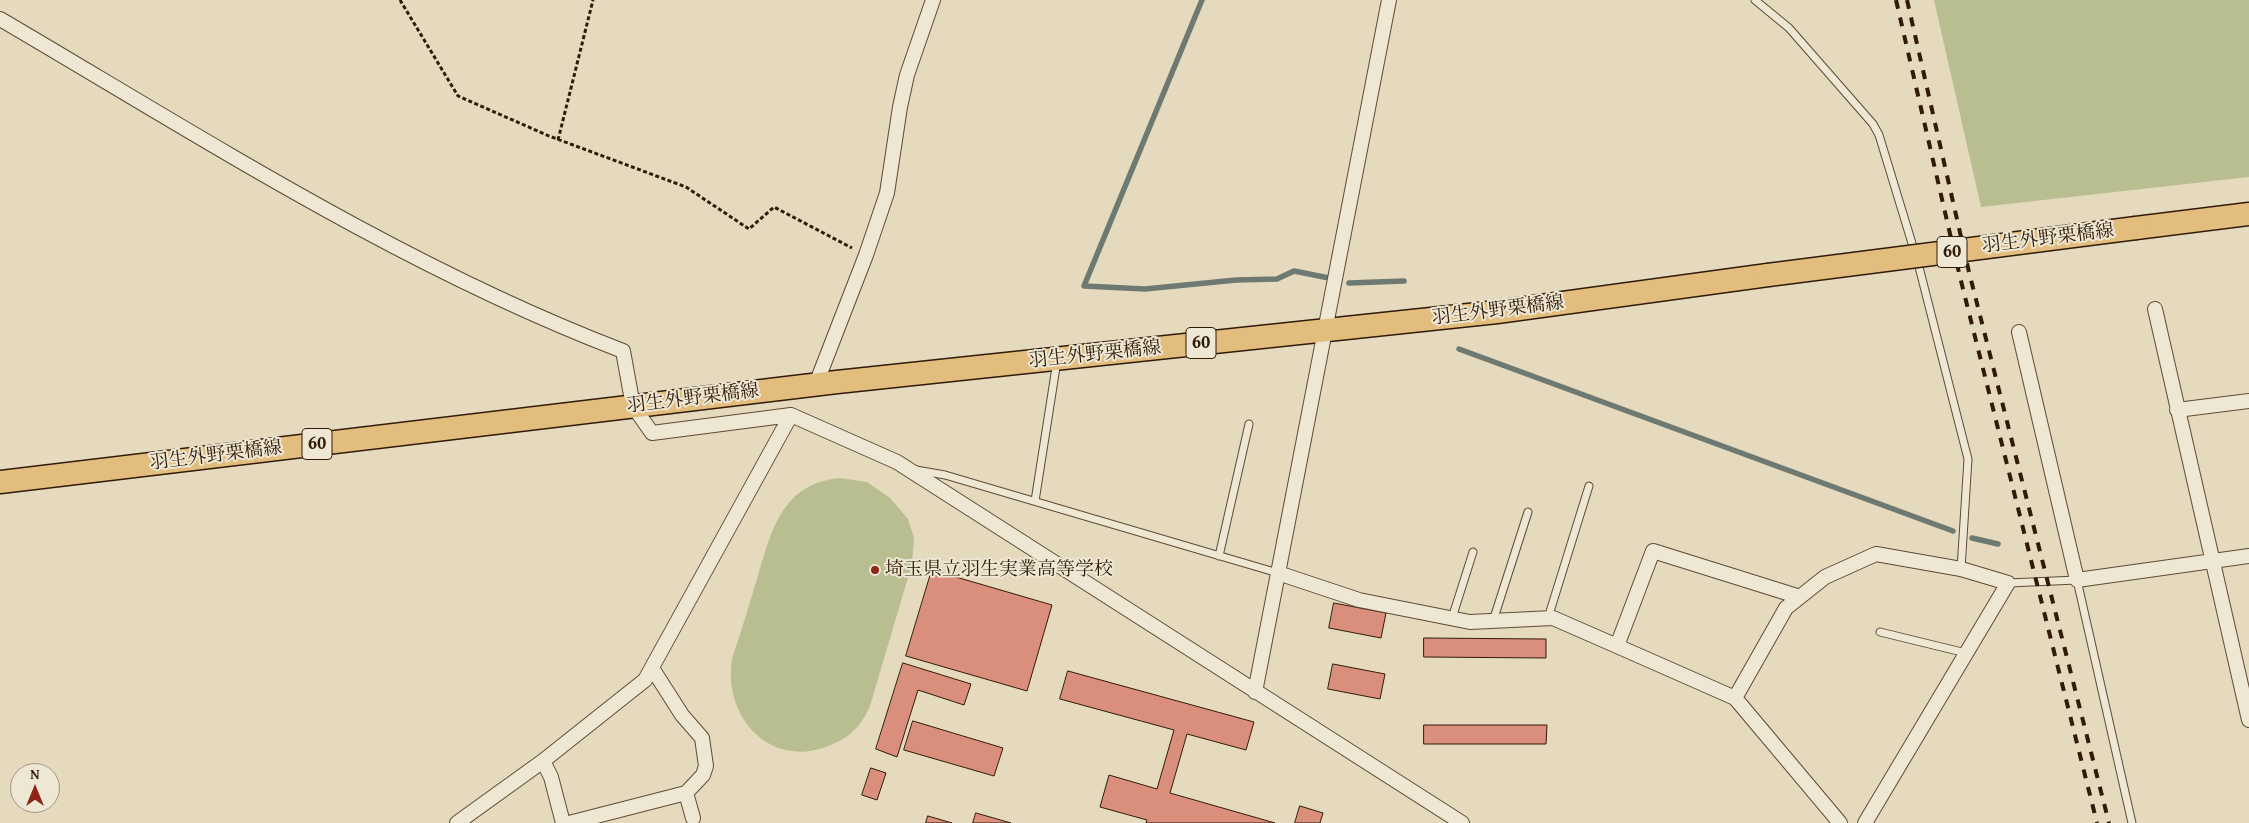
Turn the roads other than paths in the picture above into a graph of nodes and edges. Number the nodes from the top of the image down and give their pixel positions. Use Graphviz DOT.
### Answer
graph roads {
  1 [pos="933,0"];
  2 [pos="1389,0"];
  3 [pos="1756,0"];
  4 [pos="0,20"];
  5 [pos="2249,214"];
  6 [pos="2155,309"];
  7 [pos="1326,330"];
  8 [pos="2019,332"];
  9 [pos="1057,359"];
  10 [pos="816,384"];
  11 [pos="2249,401"];
  12 [pos="633,406"];
  13 [pos="2177,410"];
  14 [pos="791,415"];
  15 [pos="1249,424"];
  16 [pos="906,468"];
  17 [pos="0,482"];
  18 [pos="1589,486"];
  19 [pos="1035,501"];
  20 [pos="1528,512"];
  21 [pos="1472,552"];
  22 [pos="1219,556"];
  23 [pos="2249,556"];
  24 [pos="2212,561"];
  25 [pos="1961,569"];
  26 [pos="1278,573"];
  27 [pos="2077,580"];
  28 [pos="2008,582"];
  29 [pos="1800,597"];
  30 [pos="1452,618"];
  31 [pos="1548,618"];
  32 [pos="1493,621"];
  33 [pos="1880,632"];
  34 [pos="1617,646"];
  35 [pos="1966,653"];
  36 [pos="652,668"];
  37 [pos="1255,692"];
  38 [pos="2246,697"];
  39 [pos="1735,698"];
  40 [pos="2249,720"];
  41 [pos="542,761"];
  42 [pos="686,793"];
  43 [pos="692,818"];
  44 [pos="462,821"];
  45 [pos="563,823"];
  46 [pos="569,823"];
  47 [pos="1462,823"];
  48 [pos="1840,823"];
  49 [pos="1864,823"];
  50 [pos="2132,823"];
  1 -- 10 [label="street"];
  2 -- 7 [label="street"];
  3 -- 25 [label="lane"];
  4 -- 12 [label="street"];
  5 -- 7 [label="main road, 羽生外野栗橋線 / 60, bridge"];
  6 -- 13 [label="street"];
  7 -- 9 [label="main road, 羽生外野栗橋線 / 60"];
  7 -- 26 [label="street"];
  8 -- 27 [label="street"];
  9 -- 10 [label="main road, 羽生外野栗橋線 / 60"];
  9 -- 19 [label="lane"];
  10 -- 12 [label="main road, 羽生外野栗橋線 / 60"];
  11 -- 13 [label="street"];
  12 -- 14 [label="street"];
  12 -- 17 [label="main road, 羽生外野栗橋線 / 60"];
  13 -- 24 [label="street"];
  14 -- 16 [label="street"];
  14 -- 36 [label="street"];
  15 -- 22 [label="lane"];
  16 -- 19 [label="lane"];
  16 -- 37 [label="street"];
  18 -- 31 [label="lane"];
  19 -- 22 [label="lane"];
  20 -- 32 [label="lane"];
  21 -- 30 [label="lane"];
  22 -- 26 [label="lane"];
  23 -- 24 [label="street"];
  24 -- 27 [label="street"];
  24 -- 38 [label="street"];
  25 -- 28 [label="street"];
  25 -- 29 [label="street"];
  26 -- 30 [label="street"];
  26 -- 37 [label="street"];
  27 -- 28 [label="lane"];
  27 -- 50 [label="lane"];
  28 -- 35 [label="street"];
  29 -- 34 [label="street"];
  29 -- 39 [label="street"];
  30 -- 32 [label="street"];
  31 -- 32 [label="street"];
  31 -- 34 [label="street"];
  33 -- 35 [label="lane"];
  34 -- 39 [label="street"];
  35 -- 49 [label="street"];
  36 -- 41 [label="street"];
  36 -- 42 [label="street"];
  37 -- 47 [label="street"];
  38 -- 40 [label="street"];
  39 -- 48 [label="street"];
  41 -- 44 [label="street"];
  41 -- 45 [label="street"];
  42 -- 43 [label="street"];
  42 -- 46 [label="street"];
}
